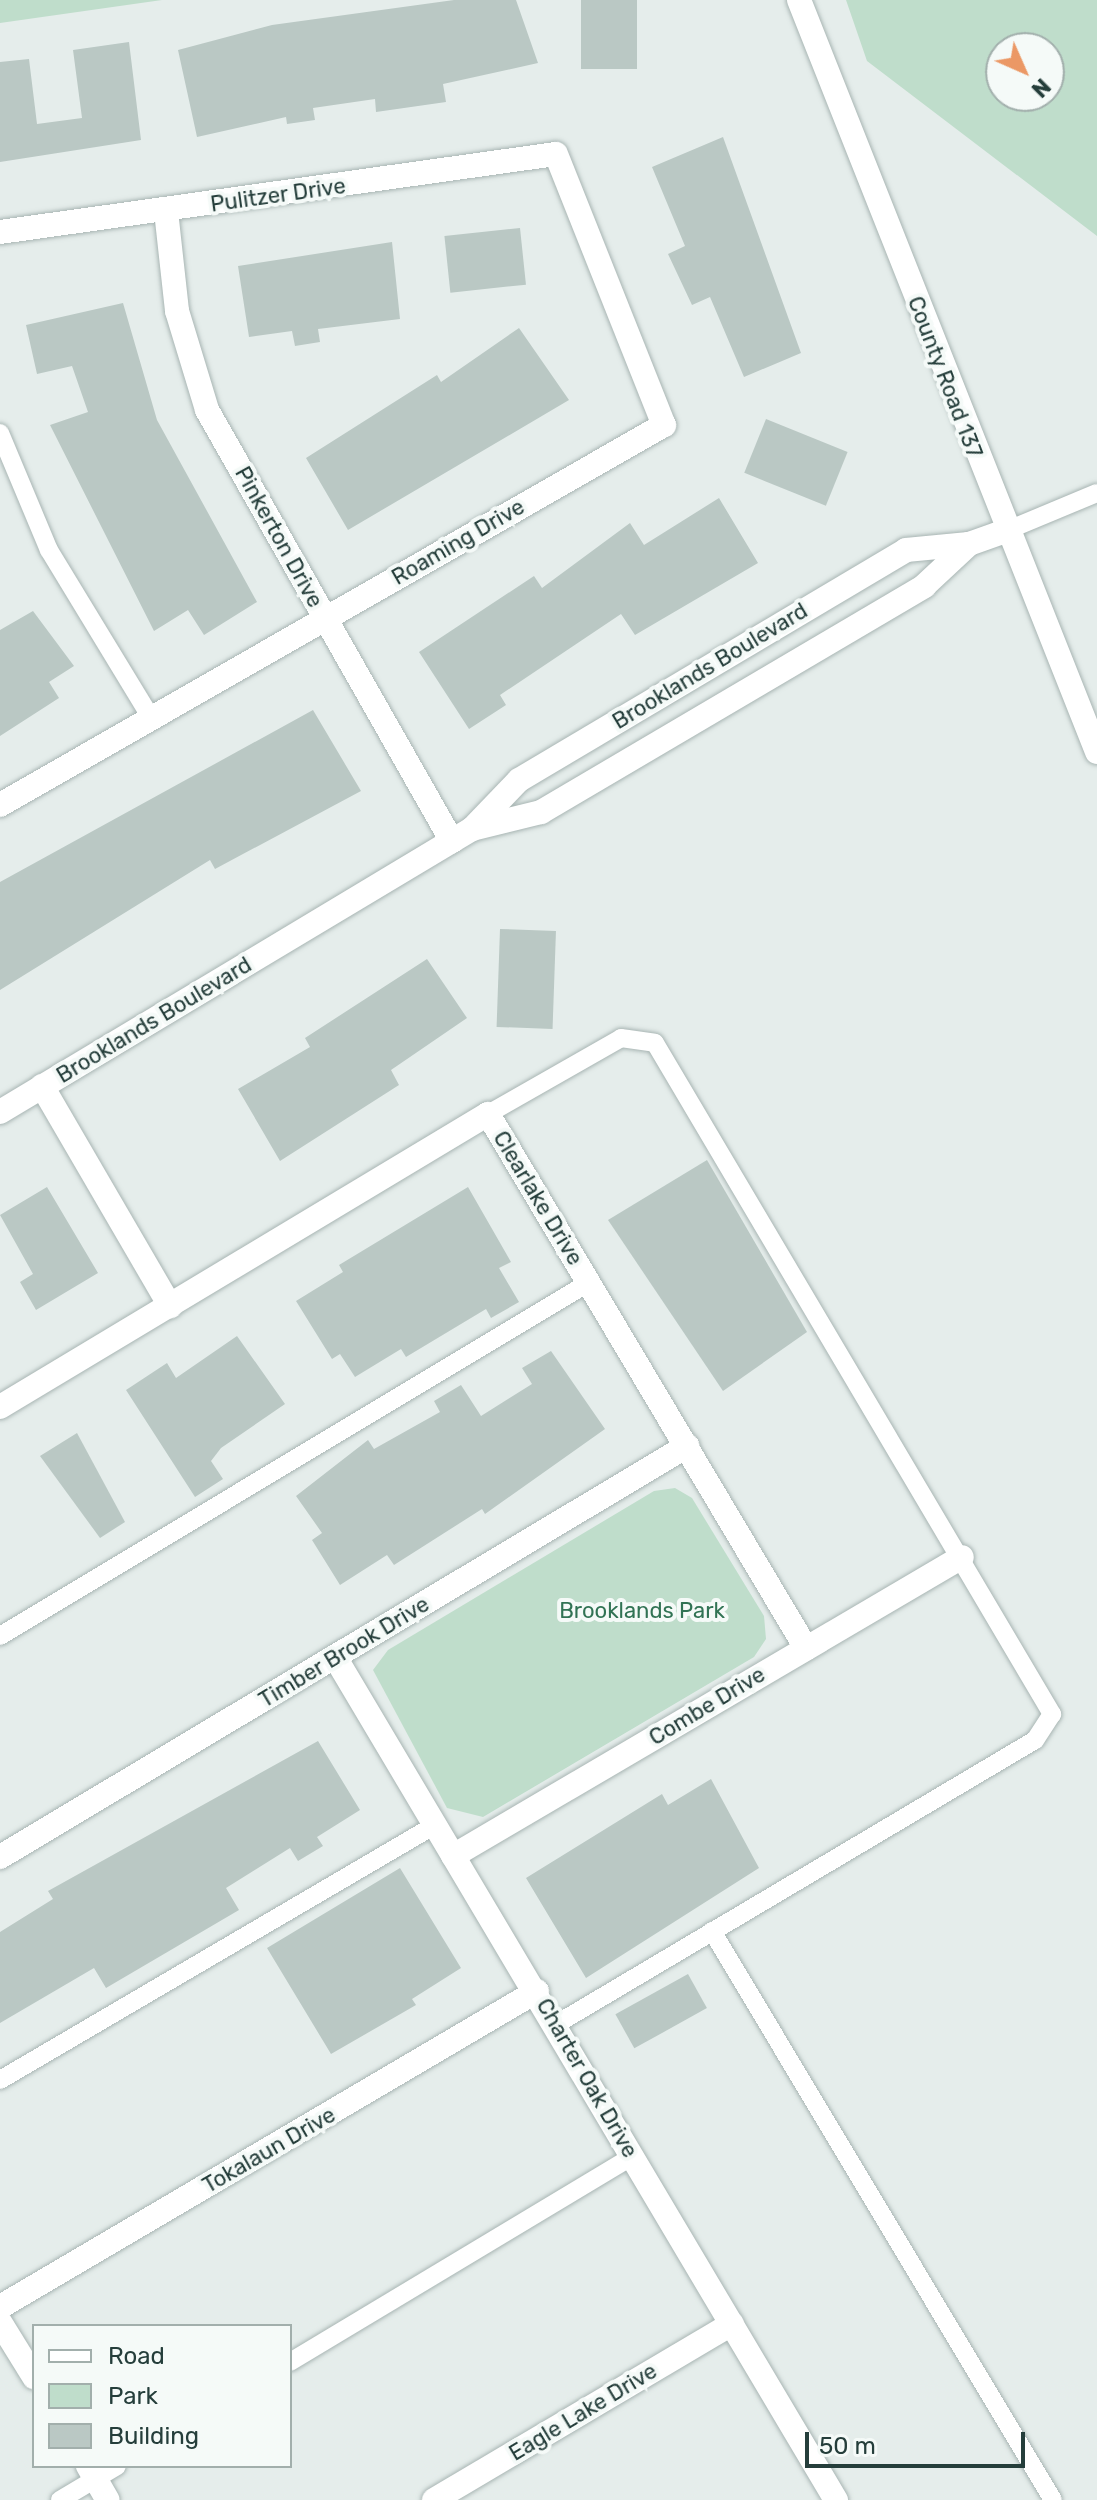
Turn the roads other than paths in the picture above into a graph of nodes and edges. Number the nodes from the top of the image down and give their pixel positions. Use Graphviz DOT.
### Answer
graph roads {
  1 [pos="799,0"];
  2 [pos="556,154"];
  3 [pos="166,211"];
  4 [pos="0,232"];
  5 [pos="0,433"];
  6 [pos="1097,493"];
  7 [pos="1008,530"];
  8 [pos="969,544"];
  9 [pos="325,619"];
  10 [pos="151,718"];
  11 [pos="1097,752"];
  12 [pos="0,805"];
  13 [pos="462,835"];
  14 [pos="42,1086"];
  15 [pos="0,1112"];
  16 [pos="488,1114"];
  17 [pos="588,1283"];
  18 [pos="170,1306"];
  19 [pos="0,1407"];
  20 [pos="687,1446"];
  21 [pos="962,1557"];
  22 [pos="0,1636"];
  23 [pos="806,1648"];
  24 [pos="335,1657"];
  25 [pos="435,1825"];
  26 [pos="453,1856"];
  27 [pos="0,1857"];
  28 [pos="712,1931"];
  29 [pos="537,1991"];
  30 [pos="555,2025"];
  31 [pos="0,2080"];
  32 [pos="633,2156"];
  33 [pos="0,2307"];
  34 [pos="0,2322"];
  35 [pos="732,2324"];
  36 [pos="292,2361"];
  37 [pos="32,2374"];
  38 [pos="114,2468"];
  39 [pos="97,2482"];
  40 [pos="831,2498"];
  41 [pos="60,2500"];
  42 [pos="434,2500"];
  43 [pos="1053,2500"];
  1 -- 7 [label="street, County Road 137"];
  2 -- 3 [label="street, Pulitzer Drive"];
  2 -- 9 [label="street, Roaming Drive"];
  3 -- 4 [label="street, Pulitzer Drive"];
  3 -- 9 [label="street, Pinkerton Drive"];
  5 -- 10 [label="lane"];
  6 -- 7 [label="lane"];
  7 -- 8 [label="street, Brooklands Boulevard"];
  7 -- 11 [label="street, County Road 137"];
  8 -- 13 [label="street, Brooklands Boulevard"];
  8 -- 13 [label="street, Brooklands Boulevard"];
  9 -- 10 [label="street, Roaming Drive"];
  9 -- 13 [label="street, Pinkerton Drive"];
  10 -- 12 [label="street, Roaming Drive"];
  13 -- 14 [label="street, Brooklands Boulevard"];
  14 -- 15 [label="street, Brooklands Boulevard"];
  14 -- 18 [label="street"];
  16 -- 17 [label="street, Clearlake Drive"];
  16 -- 18 [label="street, Clearlake Drive"];
  16 -- 21 [label="lane"];
  17 -- 20 [label="street, Clearlake Drive"];
  17 -- 22 [label="lane"];
  18 -- 19 [label="street, Clearlake Drive"];
  20 -- 23 [label="street, Clearlake Drive"];
  20 -- 24 [label="street, Timber Brook Drive"];
  21 -- 23 [label="street, Combe Drive"];
  21 -- 28 [label="lane"];
  23 -- 26 [label="street, Combe Drive"];
  24 -- 25 [label="street, Charter Oak Drive"];
  24 -- 27 [label="street, Timber Brook Drive"];
  25 -- 26 [label="street, Charter Oak Drive"];
  25 -- 31 [label="lane"];
  26 -- 29 [label="street, Charter Oak Drive"];
  28 -- 30 [label="lane"];
  28 -- 43 [label="lane"];
  29 -- 30 [label="street, Charter Oak Drive"];
  29 -- 33 [label="street, Tokalaun Drive"];
  30 -- 32 [label="street, Charter Oak Drive"];
  32 -- 35 [label="street, Charter Oak Drive"];
  32 -- 36 [label="lane"];
  34 -- 37 [label="street"];
  35 -- 40 [label="street, Charter Oak Drive"];
  35 -- 42 [label="street, Eagle Lake Drive"];
  38 -- 39 [label="lane"];
  39 -- 41 [label="lane"];
}
